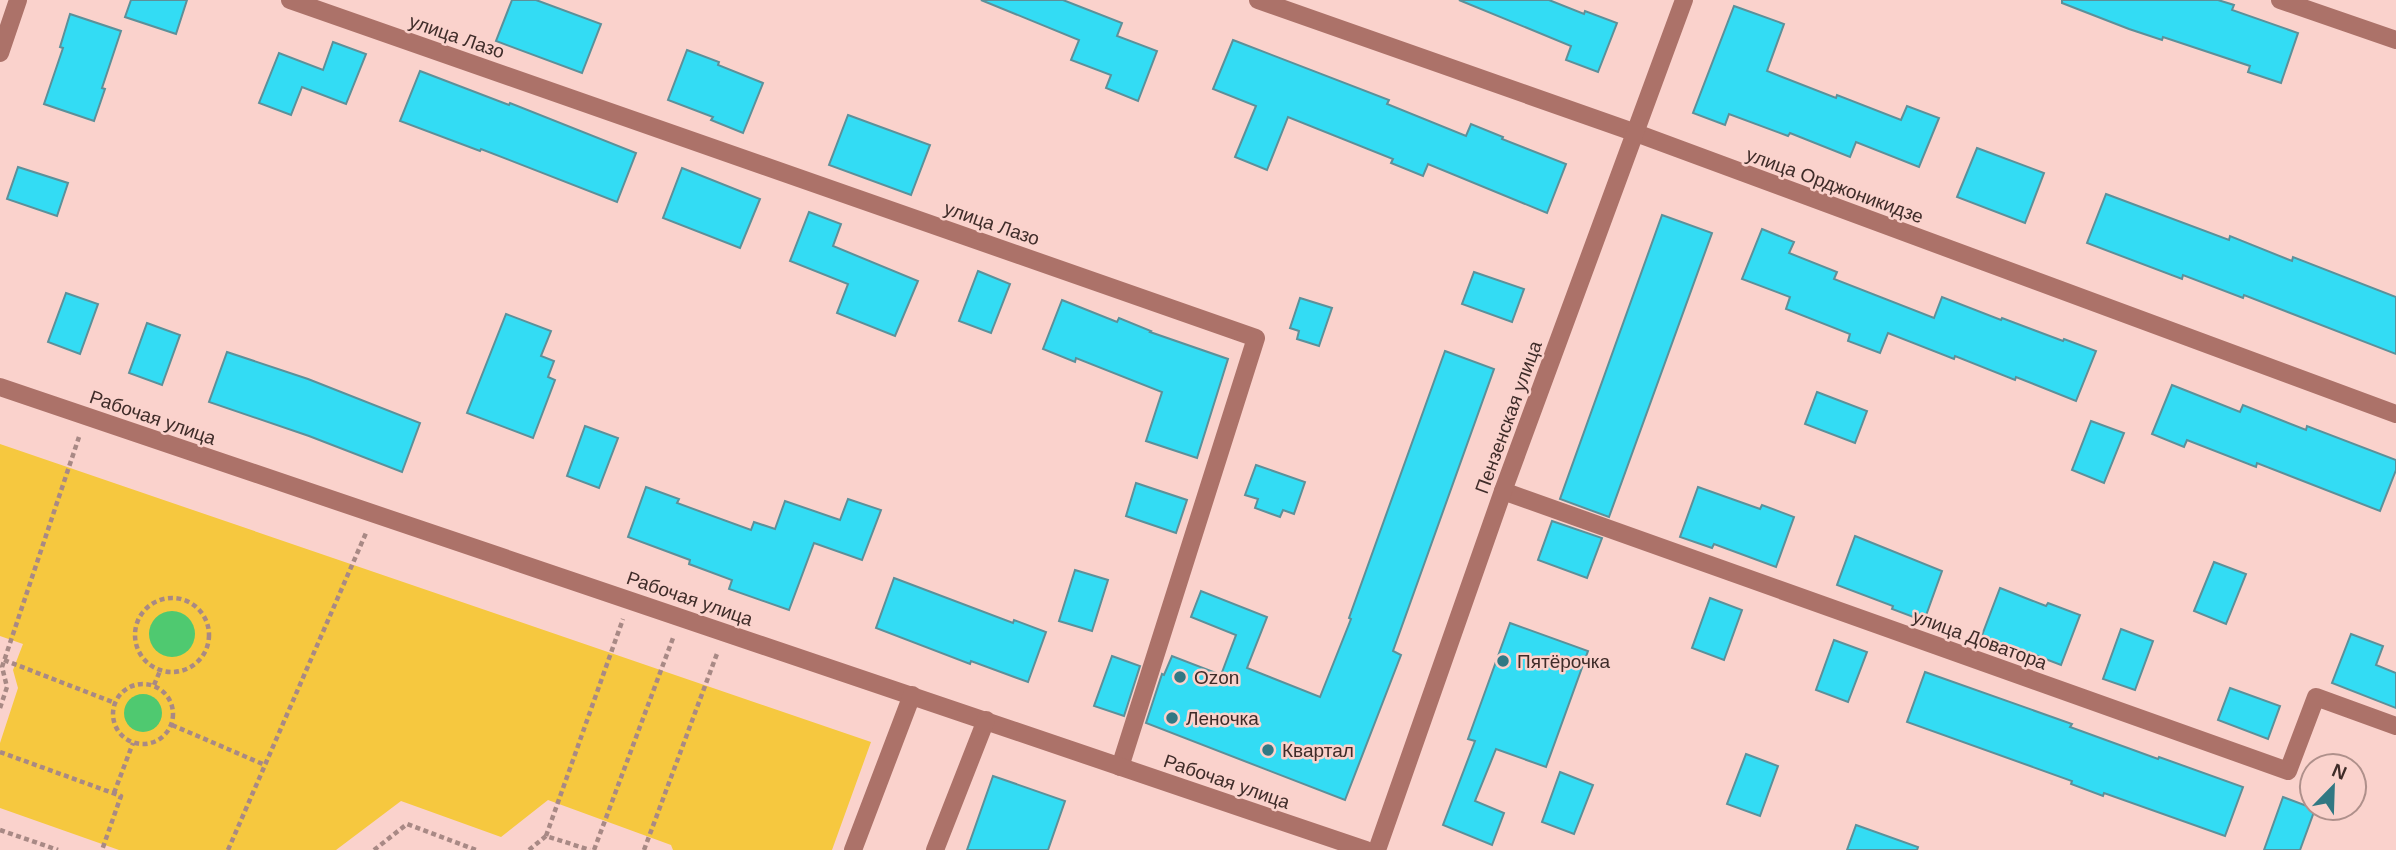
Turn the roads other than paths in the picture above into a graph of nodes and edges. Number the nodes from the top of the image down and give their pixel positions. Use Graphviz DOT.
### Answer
graph roads {
  1 [pos="18,0"];
  2 [pos="290,0"];
  3 [pos="1258,0"];
  4 [pos="1684,0"];
  5 [pos="2280,0"];
  6 [pos="2396,40"];
  7 [pos="0,53"];
  8 [pos="1636,133"];
  9 [pos="0,387"];
  10 [pos="2396,414"];
  11 [pos="1503,491"];
  12 [pos="912,695"];
  13 [pos="986,720"];
  14 [pos="2396,726"];
  15 [pos="1121,767"];
  16 [pos="853,850"];
  17 [pos="935,850"];
  18 [pos="1366,850"];
  19 [pos="1377,850"];
  1 -- 7 [label="street"];
  2 -- 15 [label="street, улица Лазо"];
  3 -- 8 [label="street, улица Орджоникидзе"];
  4 -- 8 [label="street, Пензенская улица"];
  5 -- 6 [label="street"];
  8 -- 10 [label="street, улица Орджоникидзе"];
  8 -- 11 [label="street, Пензенская улица"];
  9 -- 12 [label="street, Рабочая улица"];
  11 -- 14 [label="street, улица Доватора"];
  11 -- 19 [label="street, Пензенская улица"];
  12 -- 13 [label="street, Рабочая улица"];
  12 -- 16 [label="street"];
  13 -- 15 [label="street, Рабочая улица"];
  13 -- 17 [label="street"];
  15 -- 18 [label="street, Рабочая улица"];
}
